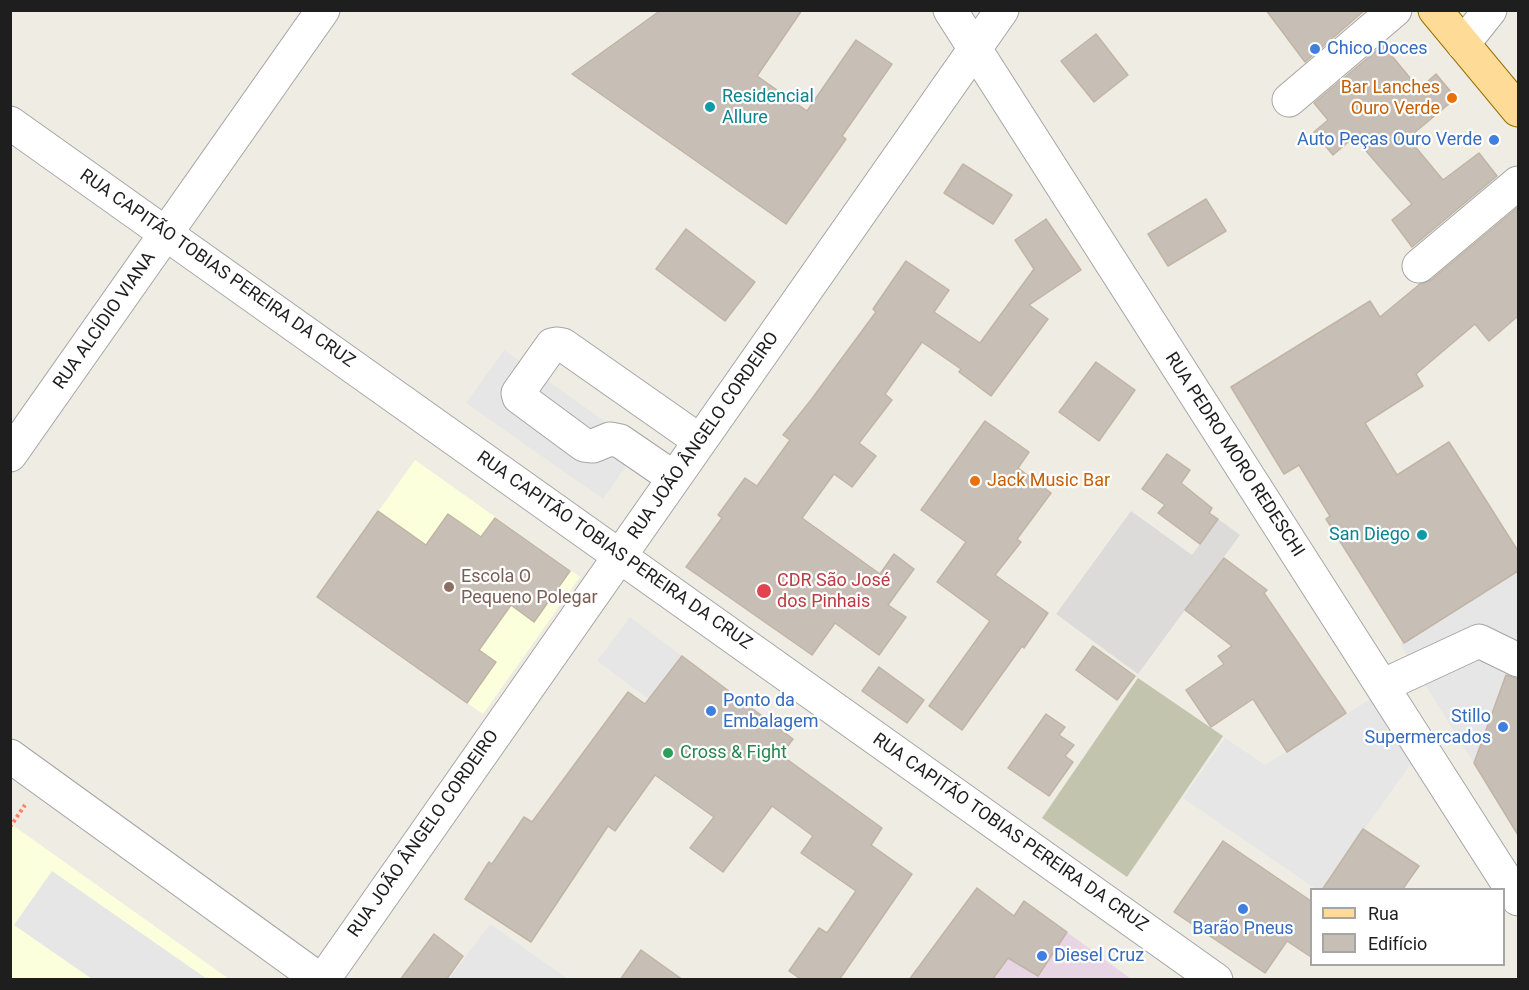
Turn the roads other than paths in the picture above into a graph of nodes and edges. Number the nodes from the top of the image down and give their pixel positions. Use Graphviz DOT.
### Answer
graph roads {
  1 [pos="323,10"];
  2 [pos="950,10"];
  3 [pos="1002,10"];
  4 [pos="1395,10"];
  5 [pos="1435,10"];
  6 [pos="1490,10"];
  7 [pos="1463,44"];
  8 [pos="975,50"];
  9 [pos="1288,100"];
  10 [pos="1518,110"];
  11 [pos="10,123"];
  12 [pos="1518,183"];
  13 [pos="166,233"];
  14 [pos="1419,266"];
  15 [pos="700,441"];
  16 [pos="10,455"];
  17 [pos="674,478"];
  18 [pos="620,556"];
  19 [pos="1518,660"];
  20 [pos="1382,686"];
  21 [pos="10,756"];
  22 [pos="1518,899"];
  23 [pos="321,980"];
  24 [pos="1216,980"];
  1 -- 13 [label="street, RUA ALCÍDIO VIANA"];
  2 -- 8 [label="street, RUA PEDRO MORO REDESCHI"];
  3 -- 8 [label="street, RUA JOÃO ÂNGELO CORDEIRO"];
  4 -- 9 [label="street"];
  5 -- 7 [label="main road"];
  6 -- 7 [label="street"];
  7 -- 10 [label="main road"];
  8 -- 15 [label="street, RUA JOÃO ÂNGELO CORDEIRO"];
  8 -- 20 [label="street, RUA PEDRO MORO REDESCHI"];
  11 -- 13 [label="street, RUA CAPITÃO TOBIAS PEREIRA DA CRUZ"];
  12 -- 14 [label="street"];
  13 -- 16 [label="street, RUA ALCÍDIO VIANA"];
  13 -- 18 [label="street, RUA CAPITÃO TOBIAS PEREIRA DA CRUZ"];
  15 -- 17 [label="street, RUA JOÃO ÂNGELO CORDEIRO"];
  15 -- 17 [label="street"];
  17 -- 18 [label="street, RUA JOÃO ÂNGELO CORDEIRO"];
  18 -- 23 [label="street, RUA JOÃO ÂNGELO CORDEIRO"];
  18 -- 24 [label="street, RUA CAPITÃO TOBIAS PEREIRA DA CRUZ"];
  19 -- 20 [label="street"];
  20 -- 22 [label="street, RUA PEDRO MORO REDESCHI"];
  21 -- 23 [label="street"];
}
